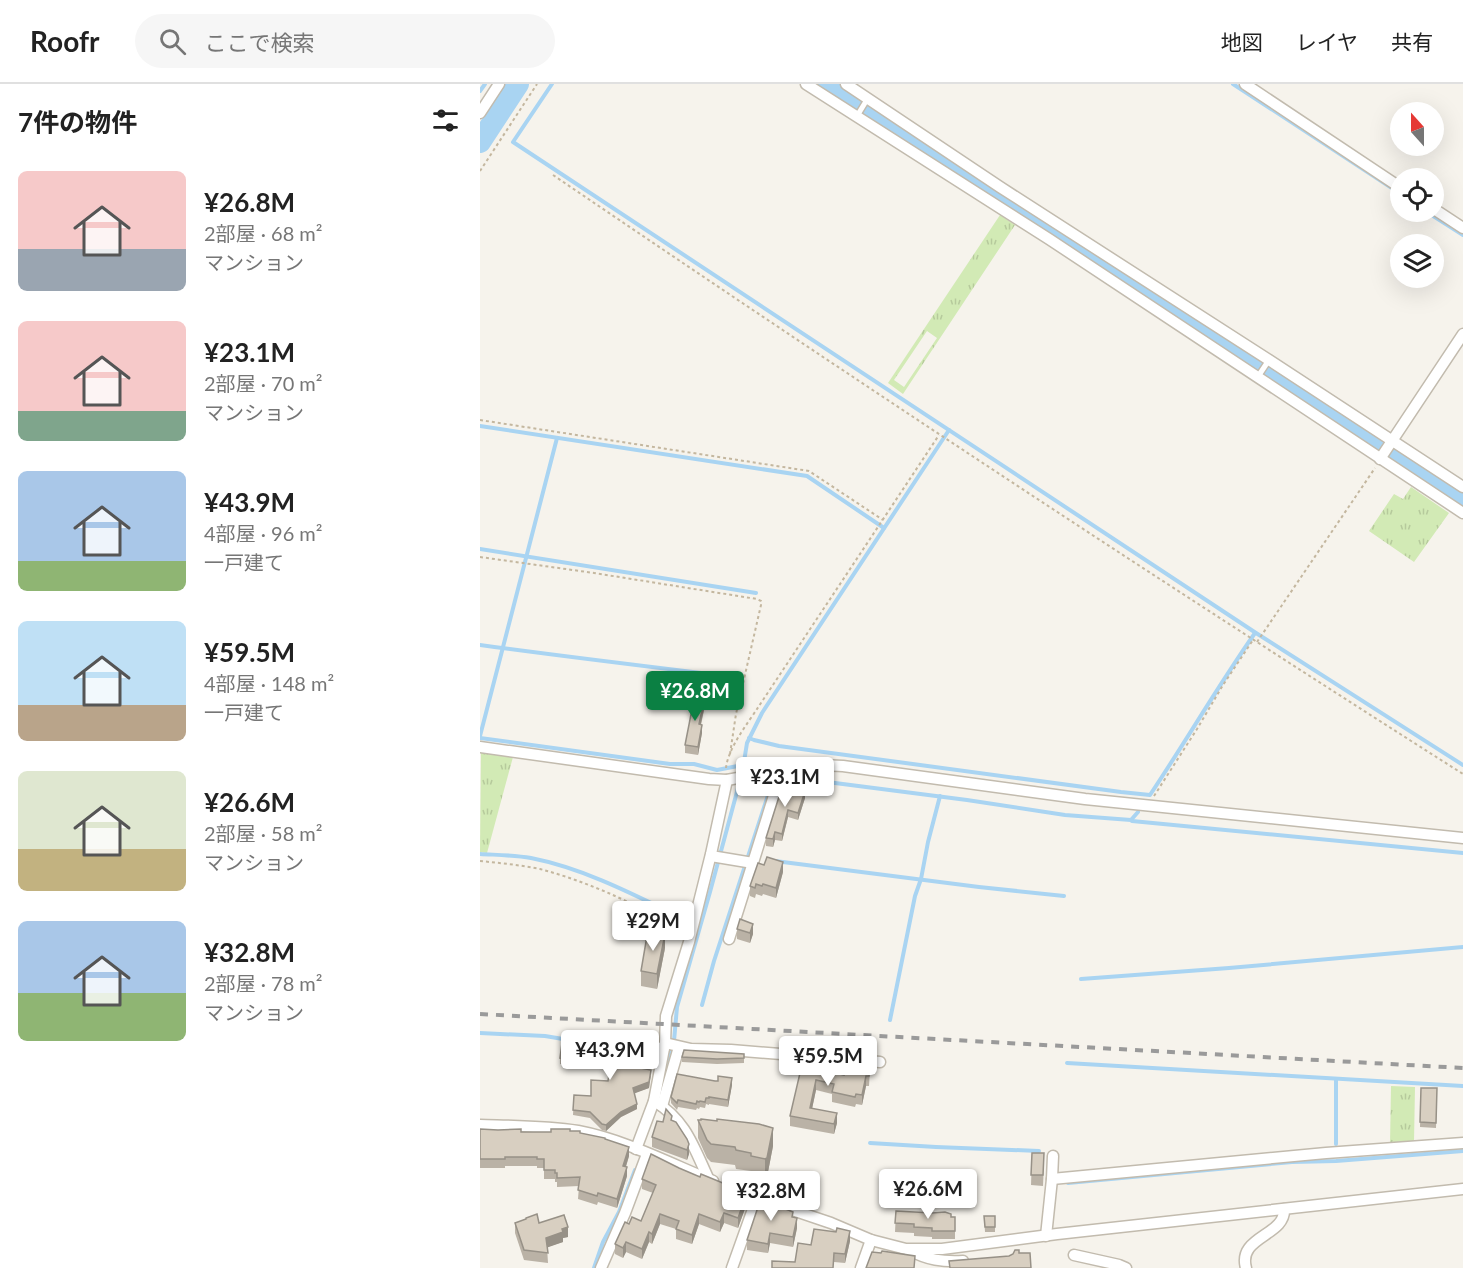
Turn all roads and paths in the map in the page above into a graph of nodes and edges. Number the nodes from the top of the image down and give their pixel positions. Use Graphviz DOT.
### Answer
graph roads {
  1 [pos="499,84"];
  2 [pos="537,84"];
  3 [pos="806,84"];
  4 [pos="846,84"];
  5 [pos="1245,84"];
  6 [pos="867,100"];
  7 [pos="480,113"];
  8 [pos="858,114"];
  9 [pos="480,171"];
  10 [pos="553,175"];
  11 [pos="1390,181"];
  12 [pos="1444,216"];
  13 [pos="1463,228"];
  14 [pos="1463,334"];
  15 [pos="1268,362"];
  16 [pos="1259,376"];
  17 [pos="480,420"];
  18 [pos="941,435"];
  19 [pos="1386,450"];
  20 [pos="1463,487"];
  21 [pos="1463,513"];
  22 [pos="881,522"];
  23 [pos="480,557"];
  24 [pos="1254,640"];
  25 [pos="480,747"];
  26 [pos="730,754"];
  27 [pos="726,765"];
  28 [pos="1463,774"];
  29 [pos="728,780"];
  30 [pos="777,786"];
  31 [pos="1148,806"];
  32 [pos="1463,838"];
  33 [pos="716,857"];
  34 [pos="480,861"];
  35 [pos="749,862"];
  36 [pos="691,938"];
  37 [pos="729,939"];
  38 [pos="577,1046"];
  39 [pos="670,1046"];
  40 [pos="880,1062"];
  41 [pos="658,1103"];
  42 [pos="480,1125"];
  43 [pos="1463,1143"];
  44 [pos="636,1149"];
  45 [pos="647,1154"];
  46 [pos="1053,1156"];
  47 [pos="1052,1179"];
  48 [pos="710,1180"];
  49 [pos="1463,1189"];
  50 [pos="757,1198"];
  51 [pos="1284,1209"];
  52 [pos="1046,1236"];
  53 [pos="871,1240"];
  54 [pos="906,1249"];
  55 [pos="1074,1255"];
  56 [pos="978,1260"];
  57 [pos="935,1265"];
  58 [pos="601,1268"];
  59 [pos="732,1268"];
  60 [pos="861,1268"];
  61 [pos="1126,1268"];
  62 [pos="1246,1268"];
  1 -- 7 [label="street"];
  2 -- 9 [label="path"];
  3 -- 8 [label="street"];
  4 -- 6 [label="street"];
  5 -- 11 [label="street"];
  6 -- 8 [label="lane"];
  6 -- 15 [label="street"];
  8 -- 16 [label="street"];
  10 -- 18 [label="path"];
  12 -- 13 [label="street"];
  14 -- 19 [label="street"];
  15 -- 16 [label="lane"];
  15 -- 19 [label="street"];
  16 -- 19 [label="street"];
  17 -- 22 [label="path"];
  18 -- 22 [label="path"];
  18 -- 24 [label="path"];
  19 -- 20 [label="street"];
  19 -- 21 [label="street"];
  19 -- 24 [label="path"];
  22 -- 26 [label="path"];
  23 -- 26 [label="path"];
  24 -- 28 [label="path"];
  24 -- 31 [label="path"];
  25 -- 29 [label="street"];
  26 -- 27 [label="path"];
  29 -- 31 [label="street"];
  29 -- 33 [label="street"];
  30 -- 35 [label="street"];
  31 -- 32 [label="street"];
  33 -- 35 [label="street"];
  33 -- 36 [label="street"];
  34 -- 36 [label="path"];
  35 -- 37 [label="street"];
  36 -- 39 [label="street"];
  38 -- 39 [label="street"];
  39 -- 40 [label="street"];
  39 -- 41 [label="street"];
  41 -- 44 [label="street"];
  41 -- 48 [label="street"];
  42 -- 44 [label="street"];
  43 -- 47 [label="street"];
  44 -- 45 [label="street"];
  45 -- 48 [label="street"];
  45 -- 58 [label="street"];
  46 -- 47 [label="street"];
  47 -- 52 [label="street"];
  48 -- 50 [label="street"];
  49 -- 51 [label="street"];
  50 -- 53 [label="street"];
  50 -- 59 [label="street"];
  51 -- 52 [label="street"];
  51 -- 62 [label="street"];
  52 -- 54 [label="street"];
  53 -- 54 [label="street"];
  53 -- 60 [label="street"];
  54 -- 57 [label="street"];
  55 -- 61 [label="street"];
  56 -- 57 [label="street"];
}
